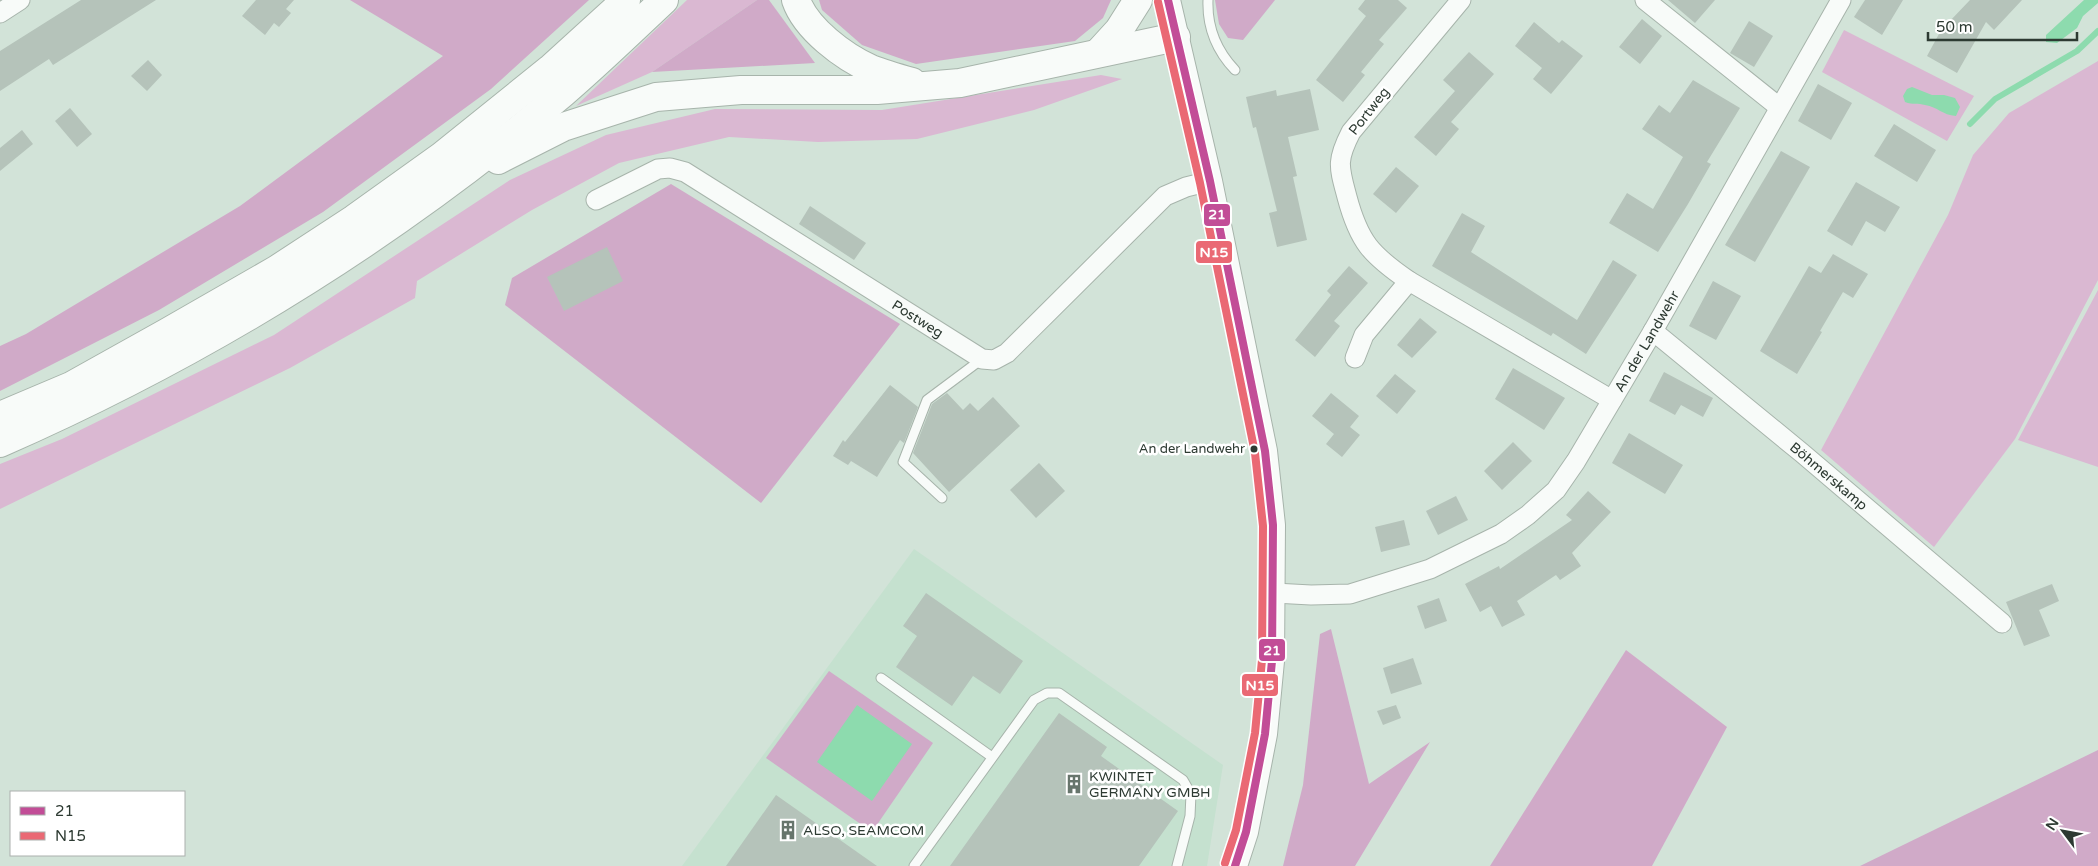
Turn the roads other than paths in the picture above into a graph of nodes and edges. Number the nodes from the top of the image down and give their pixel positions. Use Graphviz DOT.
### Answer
graph roads {
  1 [pos="20,0"];
  2 [pos="626,0"];
  3 [pos="664,0"];
  4 [pos="796,0"];
  5 [pos="1138,0"];
  6 [pos="1168,0"];
  7 [pos="1208,0"];
  8 [pos="1461,0"];
  9 [pos="1644,0"];
  10 [pos="1841,0"];
  11 [pos="0,13"];
  12 [pos="1176,37"];
  13 [pos="1098,53"];
  14 [pos="1235,70"];
  15 [pos="922,86"];
  16 [pos="1779,107"];
  17 [pos="1210,181"];
  18 [pos="439,190"];
  19 [pos="596,200"];
  20 [pos="1409,281"];
  21 [pos="1653,332"];
  22 [pos="1355,358"];
  23 [pos="982,359"];
  24 [pos="1612,400"];
  25 [pos="0,416"];
  26 [pos="0,443"];
  27 [pos="942,498"];
  28 [pos="1274,593"];
  29 [pos="2002,623"];
  30 [pos="882,678"];
  31 [pos="992,757"];
  32 [pos="914,866"];
  33 [pos="1177,866"];
  34 [pos="1235,866"];
  1 -- 11 [label="street"];
  2 -- 25 [label="highway"];
  3 -- 18 [label="highway"];
  4 -- 15 [label="highway"];
  5 -- 13 [label="highway"];
  6 -- 12 [label="street"];
  7 -- 14 [label="lane"];
  8 -- 20 [label="street, Portweg"];
  9 -- 16 [label="street"];
  10 -- 16 [label="street, An der Landwehr"];
  12 -- 13 [label="highway"];
  12 -- 17 [label="street"];
  13 -- 15 [label="highway"];
  15 -- 18 [label="highway"];
  16 -- 21 [label="street, An der Landwehr"];
  17 -- 23 [label="street"];
  17 -- 28 [label="street"];
  18 -- 26 [label="highway"];
  19 -- 23 [label="street, Postweg"];
  20 -- 22 [label="street"];
  20 -- 24 [label="street, Portweg"];
  21 -- 24 [label="street, An der Landwehr"];
  21 -- 29 [label="street, Böhmerskamp"];
  23 -- 27 [label="lane"];
  24 -- 28 [label="street, An der Landwehr"];
  28 -- 34 [label="street"];
  30 -- 31 [label="lane"];
  31 -- 32 [label="lane"];
  31 -- 33 [label="lane"];
}
